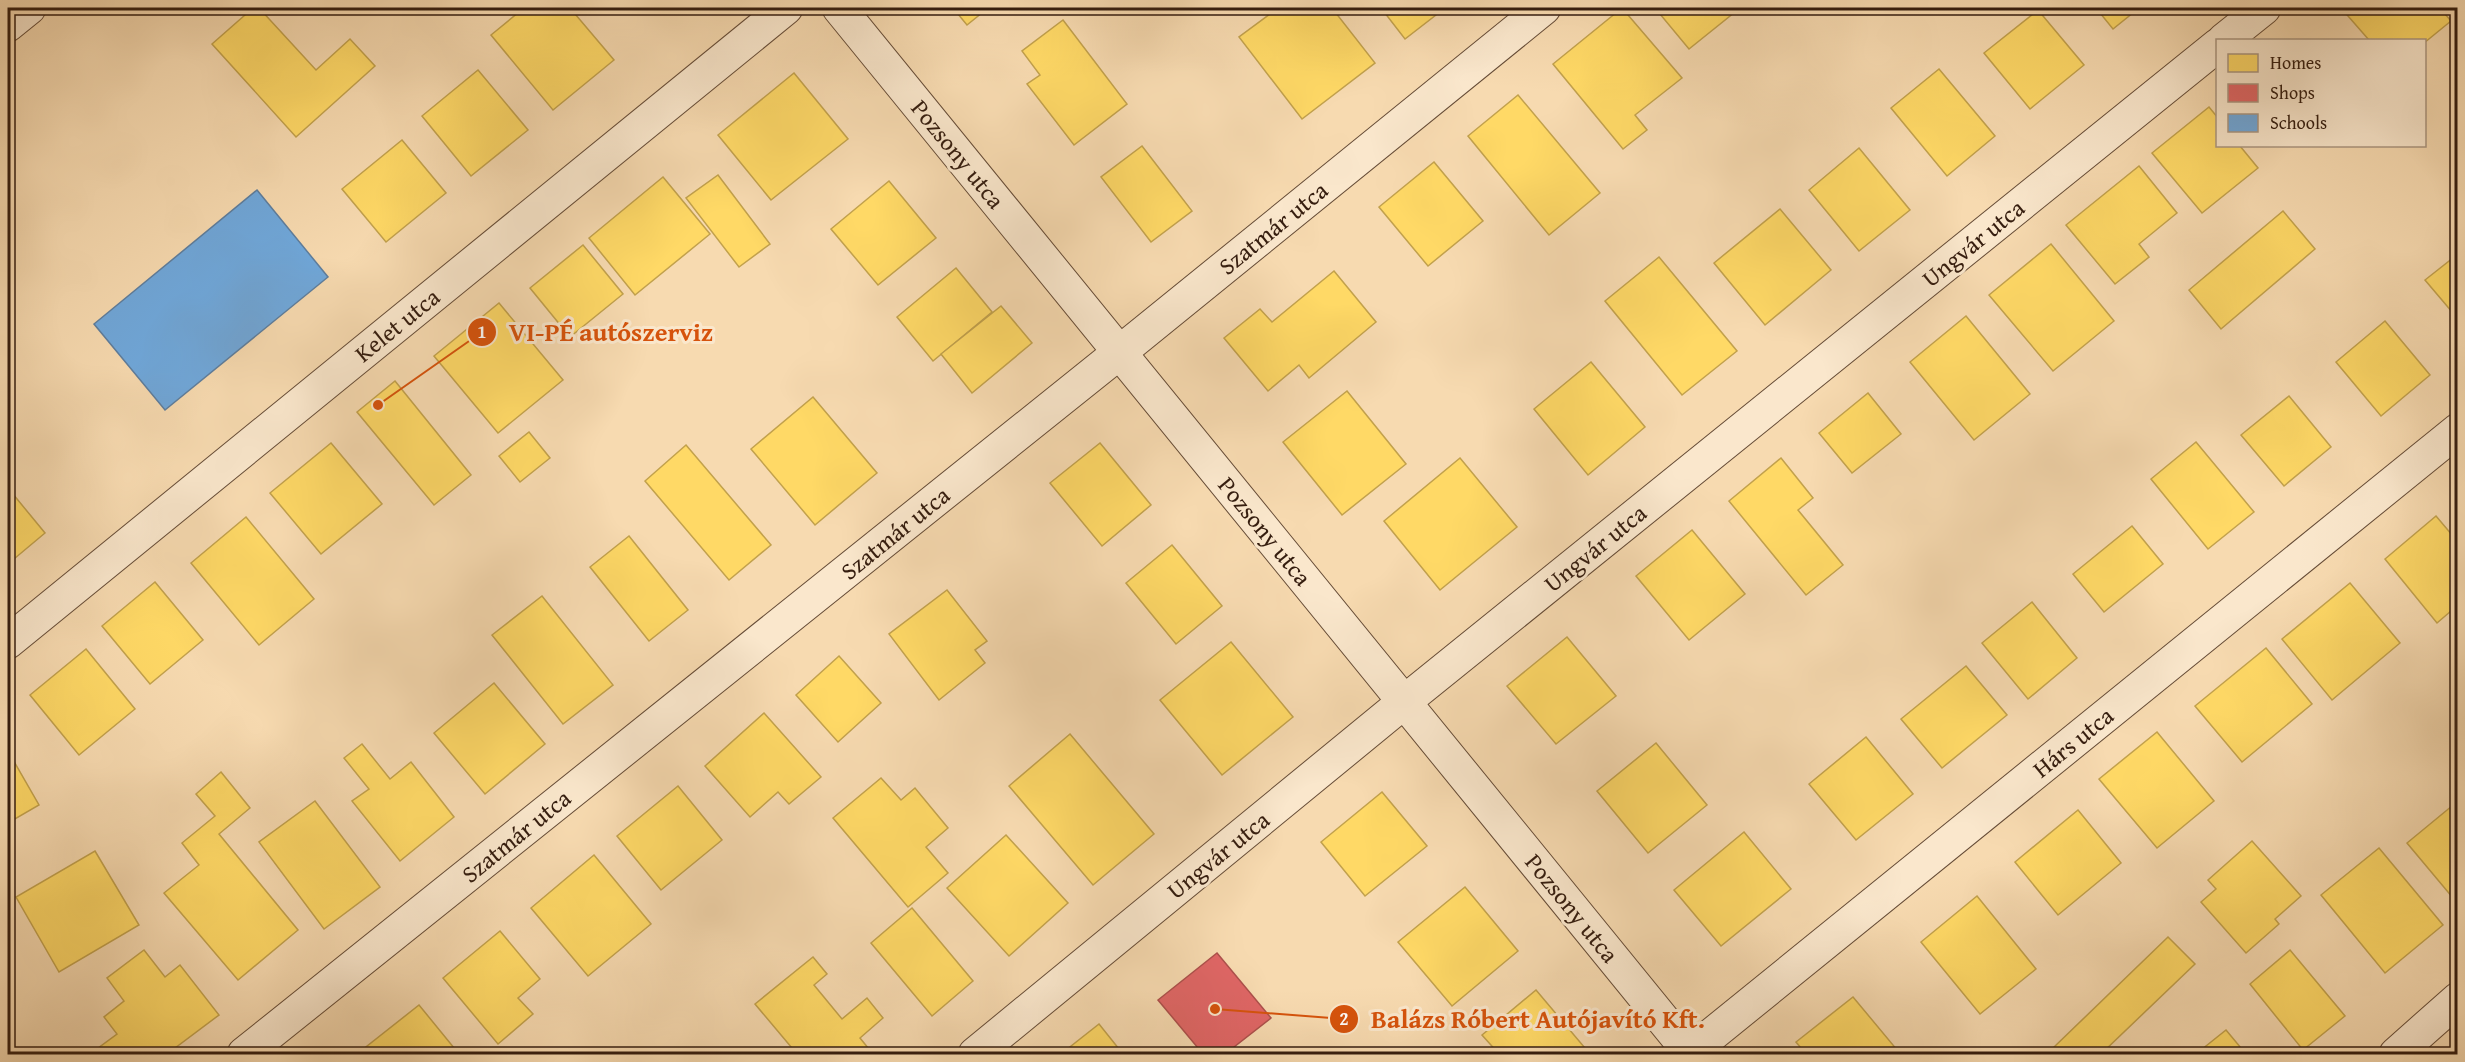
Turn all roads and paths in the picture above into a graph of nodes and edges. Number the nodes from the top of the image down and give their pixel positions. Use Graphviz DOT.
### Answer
graph roads {
  1 [pos="29,8"];
  2 [pos="786,8"];
  3 [pos="839,8"];
  4 [pos="1544,8"];
  5 [pos="2264,8"];
  6 [pos="8,25"];
  7 [pos="2225,39"];
  8 [pos="2216,46"];
  9 [pos="1120,352"];
  10 [pos="2457,430"];
  11 [pos="8,642"];
  12 [pos="1404,702"];
  13 [pos="2457,999"];
  14 [pos="244,1054"];
  15 [pos="975,1054"];
  16 [pos="1690,1054"];
  17 [pos="2396,1054"];
  1 -- 6 [label="street"];
  2 -- 11 [label="street, Kelet utca"];
  3 -- 9 [label="street, Pozsony utca"];
  4 -- 9 [label="street, Szatmár utca"];
  5 -- 7 [label="street"];
  8 -- 12 [label="street, Ungvár utca"];
  9 -- 12 [label="street, Pozsony utca"];
  9 -- 14 [label="street, Szatmár utca"];
  10 -- 16 [label="street, Hárs utca"];
  12 -- 15 [label="street, Ungvár utca"];
  12 -- 16 [label="street, Pozsony utca"];
  13 -- 17 [label="street"];
}
